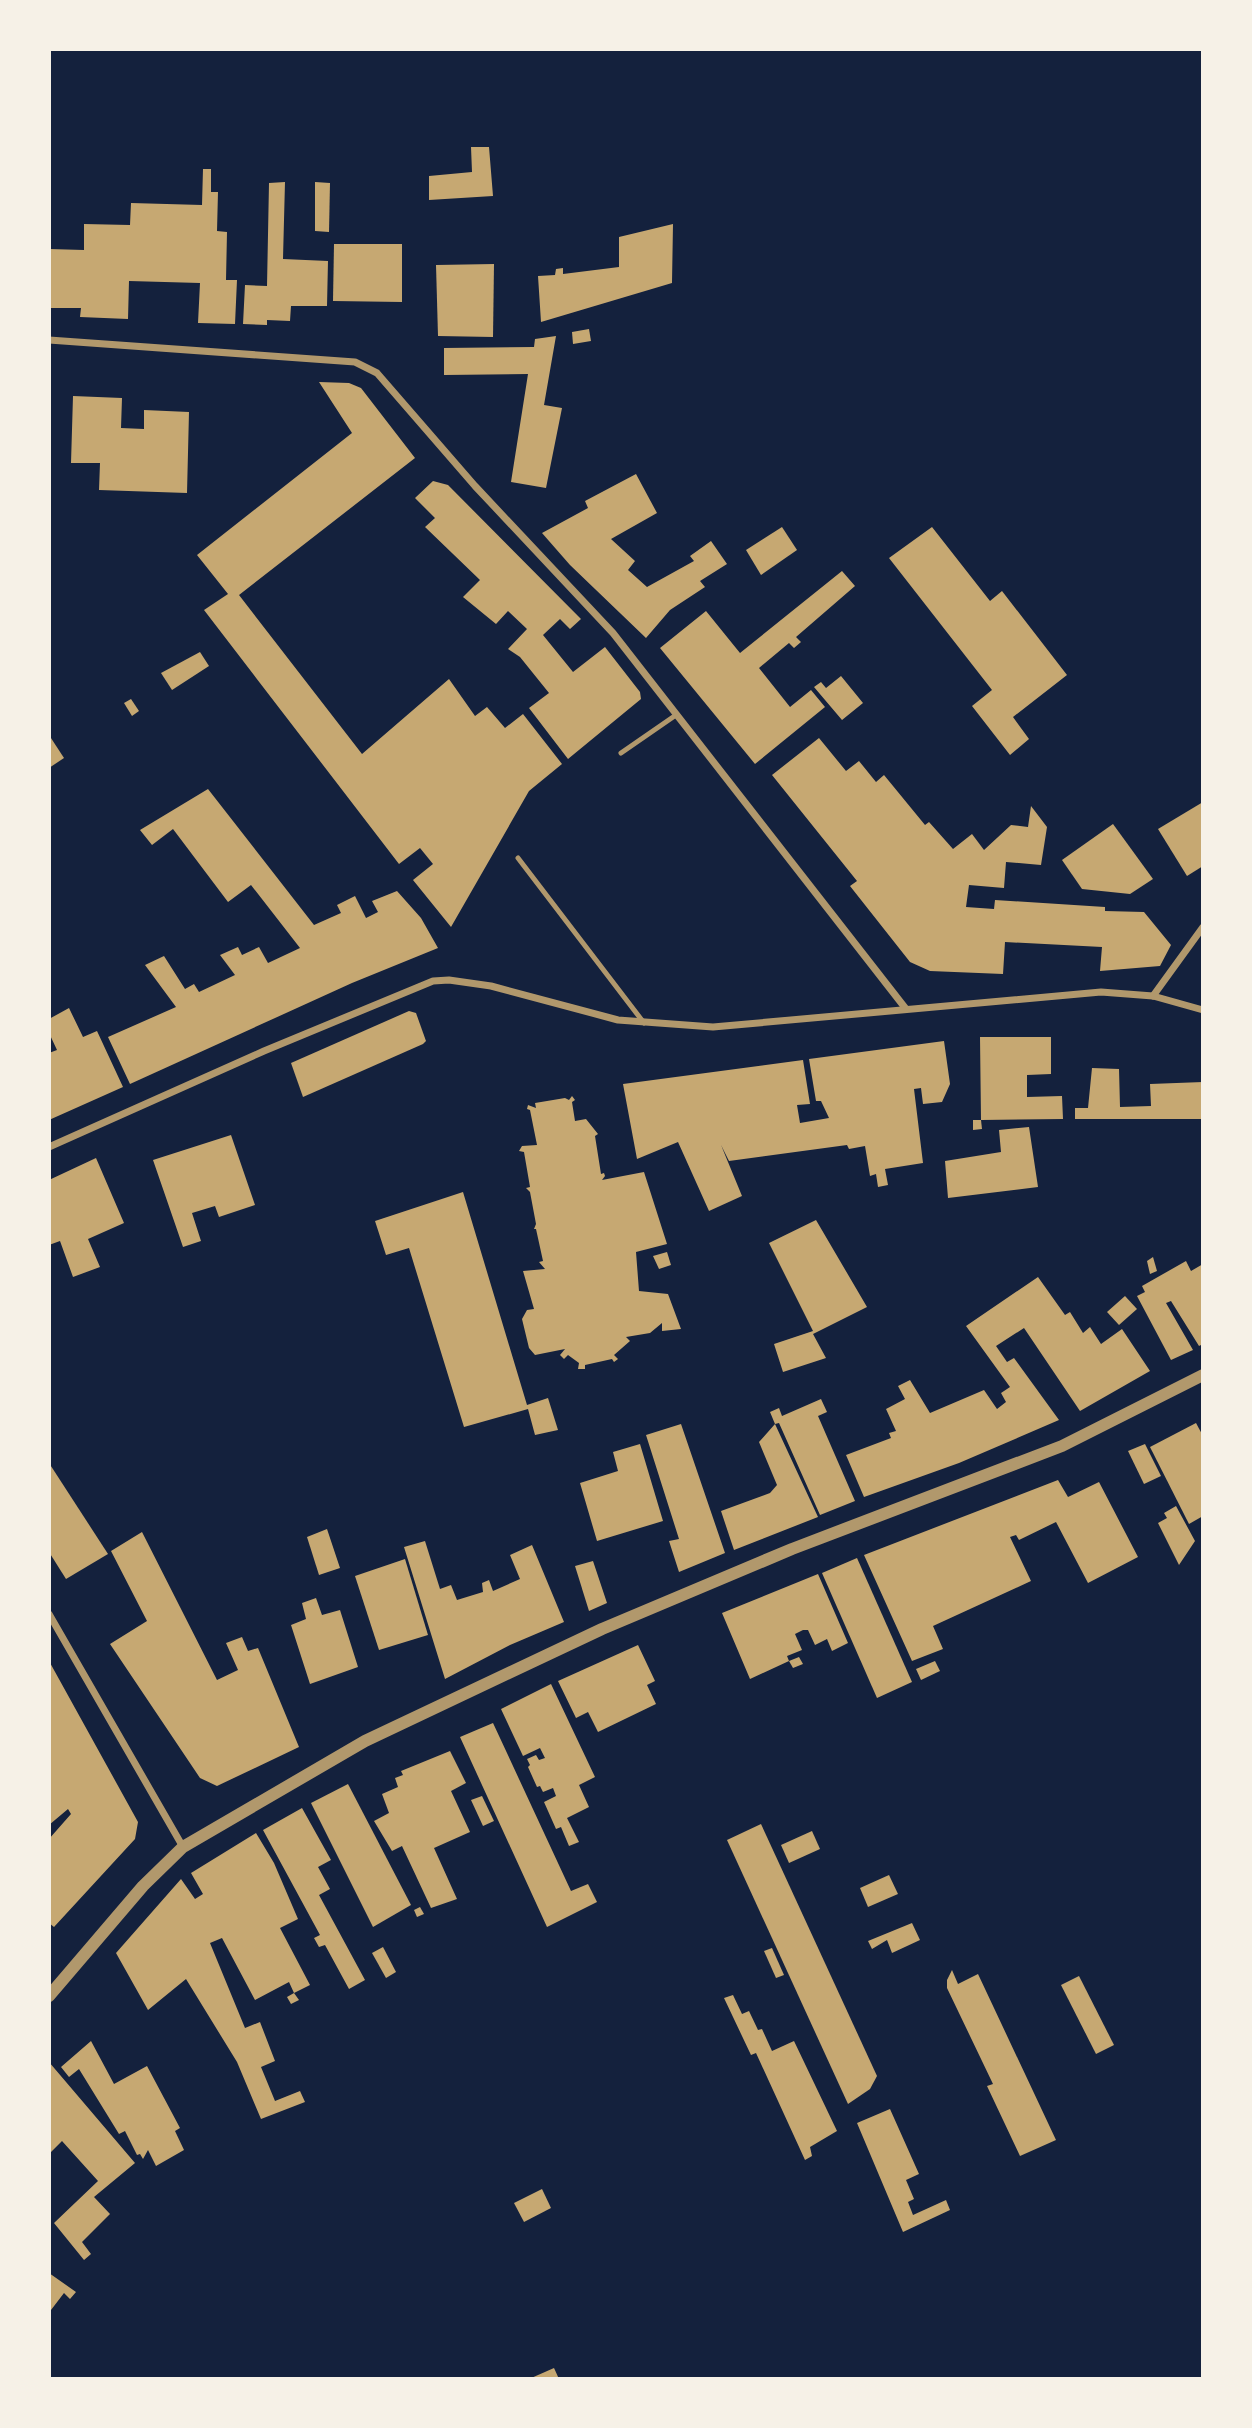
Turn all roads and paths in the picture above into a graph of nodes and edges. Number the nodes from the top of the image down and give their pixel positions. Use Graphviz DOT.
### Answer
graph roads {
  1 [pos="49,340"];
  2 [pos="676,715"];
  3 [pos="621,753"];
  4 [pos="518,858"];
  5 [pos="1203,927"];
  6 [pos="1153,996"];
  7 [pos="906,1009"];
  8 [pos="1203,1010"];
  9 [pos="644,1023"];
  10 [pos="49,1147"];
  11 [pos="1203,1375"];
  12 [pos="49,1614"];
  13 [pos="183,1847"];
  14 [pos="49,1996"];
  1 -- 2 [label="street"];
  2 -- 3 [label="lane"];
  2 -- 7 [label="street"];
  4 -- 9 [label="lane"];
  5 -- 6 [label="street"];
  6 -- 7 [label="street"];
  6 -- 8 [label="street"];
  7 -- 9 [label="street"];
  9 -- 10 [label="street"];
  11 -- 13 [label="street"];
  12 -- 13 [label="street"];
  13 -- 14 [label="street"];
}
